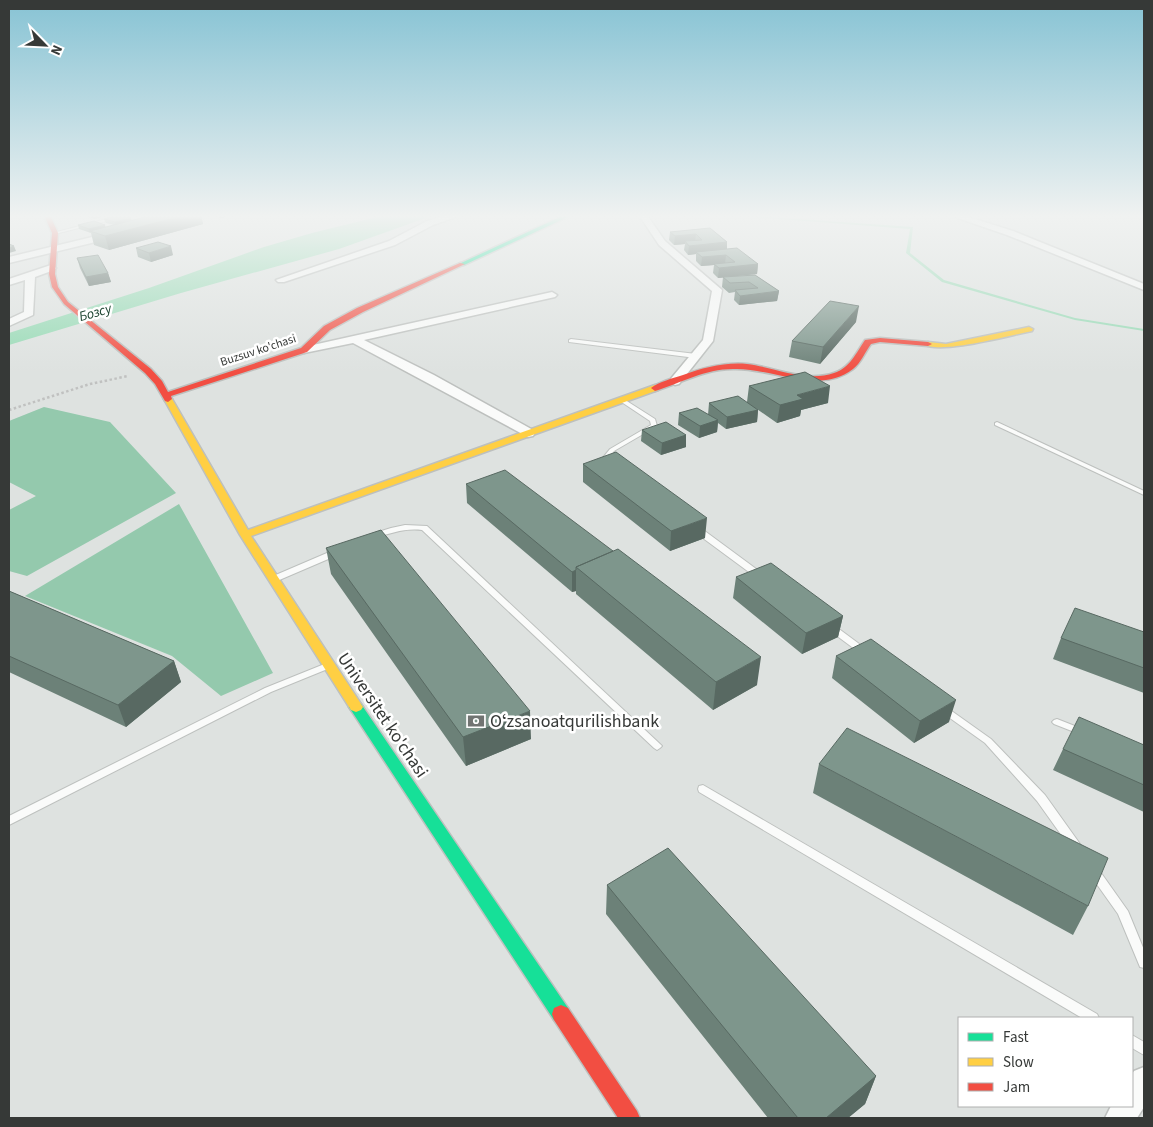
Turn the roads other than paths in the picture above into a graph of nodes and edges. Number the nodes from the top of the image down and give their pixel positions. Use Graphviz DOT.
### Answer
graph roads {
  1 [pos="51,268"];
  2 [pos="318,268"];
  3 [pos="453,268"];
  4 [pos="691,268"];
  5 [pos="1096,268"];
  6 [pos="30,276"];
  7 [pos="281,280"];
  8 [pos="9,282"];
  9 [pos="1144,287"];
  10 [pos="552,295"];
  11 [pos="9,323"];
  12 [pos="1029,329"];
  13 [pos="356,340"];
  14 [pos="570,341"];
  15 [pos="304,350"];
  16 [pos="696,356"];
  17 [pos="675,381"];
  18 [pos="166,394"];
  19 [pos="622,400"];
  20 [pos="997,424"];
  21 [pos="528,433"];
  22 [pos="612,466"];
  23 [pos="1144,493"];
  24 [pos="690,524"];
  25 [pos="246,535"];
  26 [pos="363,541"];
  27 [pos="345,549"];
  28 [pos="274,579"];
  29 [pos="769,583"];
  30 [pos="826,624"];
  31 [pos="874,659"];
  32 [pos="329,666"];
  33 [pos="939,706"];
  34 [pos="1057,722"];
  35 [pos="1092,736"];
  36 [pos="657,746"];
  37 [pos="703,789"];
  38 [pos="9,821"];
  39 [pos="1081,854"];
  40 [pos="1087,862"];
  41 [pos="1144,963"];
  42 [pos="1091,1017"];
  43 [pos="1133,1042"];
  44 [pos="1144,1049"];
  45 [pos="1144,1081"];
  46 [pos="1133,1098"];
  47 [pos="1127,1107"];
  48 [pos="630,1118"];
  49 [pos="1120,1118"];
  1 -- 6 [label="street"];
  1 -- 18 [label="street, Universitet ko'chasi"];
  2 -- 7 [label="street"];
  3 -- 15 [label="street, Buzsuv ko'chasi"];
  4 -- 16 [label="street"];
  5 -- 9 [label="street"];
  6 -- 8 [label="street"];
  6 -- 11 [label="street"];
  10 -- 13 [label="street"];
  12 -- 17 [label="street"];
  13 -- 15 [label="street"];
  13 -- 21 [label="street"];
  14 -- 16 [label="lane"];
  15 -- 18 [label="street, Buzsuv ko'chasi"];
  16 -- 17 [label="street"];
  17 -- 19 [label="street"];
  18 -- 25 [label="street, Universitet ko'chasi"];
  19 -- 21 [label="street"];
  19 -- 22 [label="lane"];
  20 -- 23 [label="lane"];
  21 -- 25 [label="street"];
  24 -- 29 [label="lane"];
  25 -- 28 [label="street, Universitet ko'chasi"];
  26 -- 36 [label="lane"];
  27 -- 28 [label="lane"];
  28 -- 32 [label="street, Universitet ko'chasi"];
  30 -- 31 [label="lane"];
  32 -- 38 [label="lane"];
  32 -- 48 [label="street, Universitet ko'chasi"];
  33 -- 39 [label="lane"];
  34 -- 35 [label="lane"];
  37 -- 42 [label="lane"];
  40 -- 41 [label="lane"];
  43 -- 44 [label="lane"];
  45 -- 46 [label="street"];
  47 -- 49 [label="street"];
}
